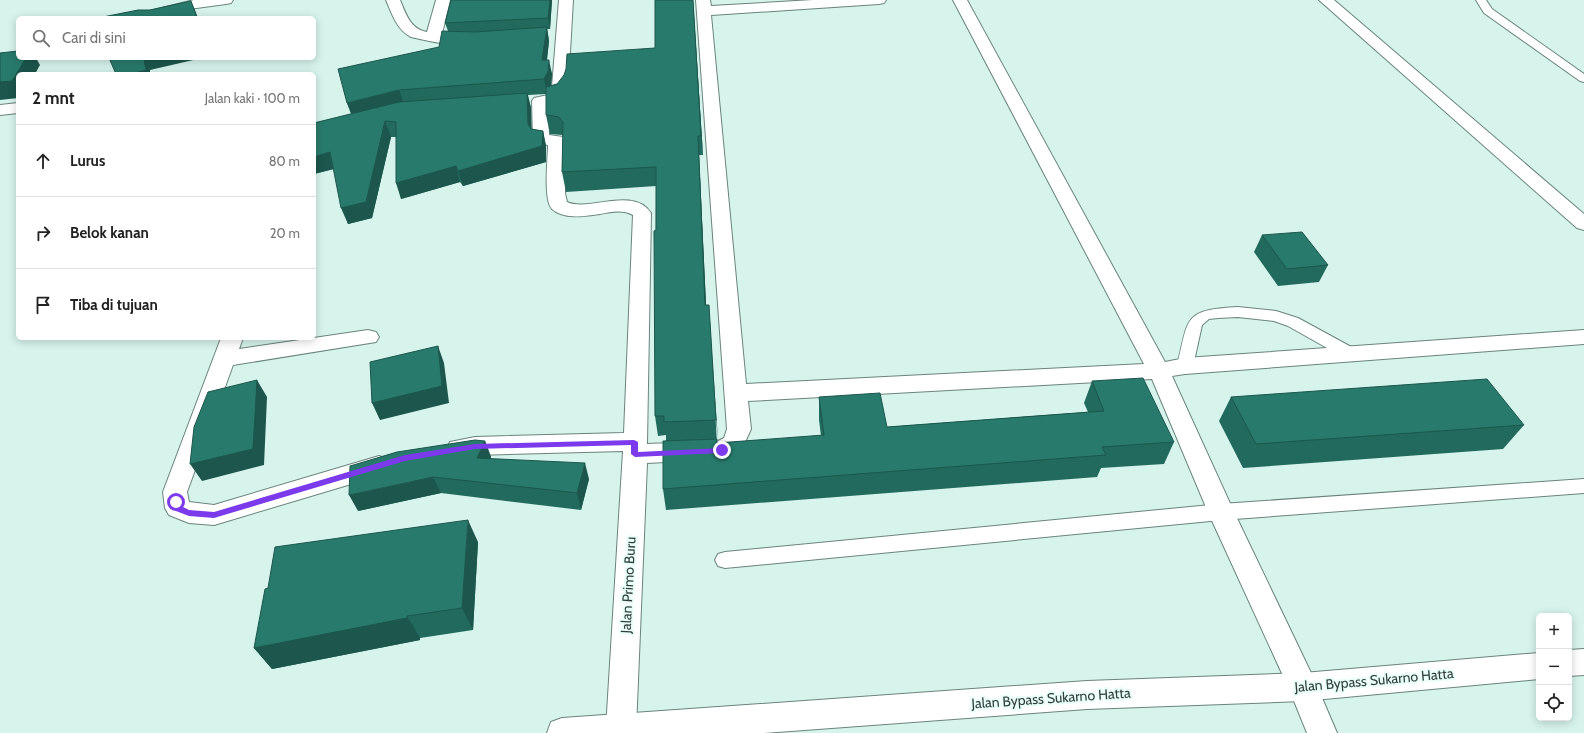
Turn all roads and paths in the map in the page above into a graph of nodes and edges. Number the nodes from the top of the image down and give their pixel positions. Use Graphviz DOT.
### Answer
graph roads {
  1 [pos="226,0"];
  2 [pos="393,0"];
  3 [pos="443,0"];
  4 [pos="566,0"];
  5 [pos="879,0"];
  6 [pos="960,0"];
  7 [pos="1326,0"];
  8 [pos="1481,0"];
  9 [pos="703,6"];
  10 [pos="146,16"];
  11 [pos="435,37"];
  12 [pos="488,38"];
  13 [pos="1584,79"];
  14 [pos="16,108"];
  15 [pos="0,110"];
  16 [pos="1584,224"];
  17 [pos="368,336"];
  18 [pos="1584,337"];
  19 [pos="228,349"];
  20 [pos="1349,353"];
  21 [pos="1185,366"];
  22 [pos="1159,371"];
  23 [pos="738,394"];
  24 [pos="634,448"];
  25 [pos="439,452"];
  26 [pos="397,460"];
  27 [pos="1584,486"];
  28 [pos="1221,512"];
  29 [pos="725,560"];
  30 [pos="1584,662"];
  31 [pos="1572,663"];
  32 [pos="1536,666"];
  33 [pos="1303,687"];
  34 [pos="621,729"];
  35 [pos="562,733"];
  36 [pos="1322,733"];
  1 -- 10 [label="main road"];
  2 -- 11 [label="main road"];
  3 -- 11 [label="main road"];
  4 -- 24 [label="main road, Jalan Primo Buru"];
  5 -- 9 [label="main road"];
  6 -- 22 [label="main road"];
  7 -- 16 [label="main road"];
  8 -- 13 [label="lane"];
  9 -- 23 [label="main road"];
  11 -- 12 [label="main road"];
  14 -- 15 [label="main road"];
  17 -- 19 [label="main road"];
  18 -- 20 [label="main road"];
  19 -- 26 [label="main road"];
  20 -- 21 [label="main road"];
  20 -- 21 [label="lane"];
  21 -- 22 [label="main road"];
  22 -- 23 [label="main road"];
  22 -- 28 [label="main road"];
  23 -- 24 [label="main road"];
  24 -- 25 [label="main road"];
  24 -- 34 [label="main road, Jalan Primo Buru"];
  27 -- 28 [label="lane"];
  28 -- 29 [label="lane"];
  28 -- 33 [label="main road"];
  30 -- 31 [label="main road"];
  32 -- 33 [label="main road, Jalan Bypass Sukarno Hatta"];
  33 -- 34 [label="main road, Jalan Bypass Sukarno Hatta"];
  33 -- 36 [label="main road"];
  34 -- 35 [label="main road, Jalan Bypass Sukarno Hatta"];
}
